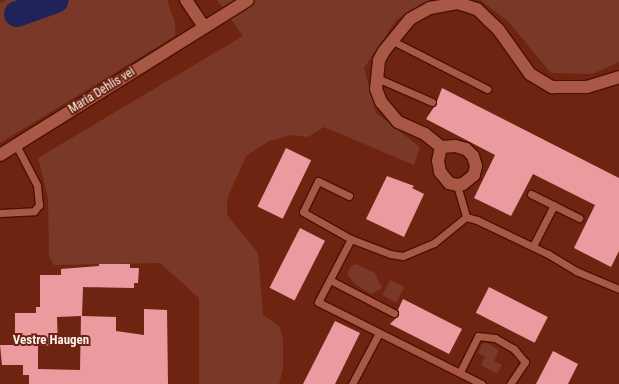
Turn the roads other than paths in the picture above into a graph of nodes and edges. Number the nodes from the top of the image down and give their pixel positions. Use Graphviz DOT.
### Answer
graph roads {
  1 [pos="186,0"];
  2 [pos="248,0"];
  3 [pos="204,27"];
  4 [pos="391,40"];
  5 [pos="619,77"];
  6 [pos="377,78"];
  7 [pos="487,89"];
  8 [pos="432,102"];
  9 [pos="16,145"];
  10 [pos="441,147"];
  11 [pos="0,155"];
  12 [pos="457,185"];
  13 [pos="531,194"];
  14 [pos="349,196"];
  15 [pos="22,204"];
  16 [pos="554,205"];
  17 [pos="26,211"];
  18 [pos="0,213"];
  19 [pos="466,217"];
  20 [pos="579,218"];
  21 [pos="351,239"];
  22 [pos="533,246"];
  23 [pos="330,280"];
  24 [pos="619,289"];
  25 [pos="394,313"];
  26 [pos="379,333"];
  27 [pos="460,372"];
  28 [pos="352,384"];
  29 [pos="482,384"];
  30 [pos="510,384"];
  1 -- 3 [label="street"];
  2 -- 3 [label="street, Maria Dehlis vei"];
  3 -- 9 [label="street, Maria Dehlis vei"];
  4 -- 5 [label="street"];
  4 -- 6 [label="street"];
  4 -- 7 [label="lane"];
  6 -- 8 [label="lane"];
  6 -- 10 [label="street"];
  9 -- 11 [label="street, Maria Dehlis vei"];
  9 -- 17 [label="lane"];
  10 -- 12 [label="street"];
  10 -- 12 [label="street"];
  12 -- 19 [label="lane"];
  13 -- 16 [label="lane"];
  14 -- 21 [label="lane"];
  15 -- 17 [label="lane"];
  16 -- 20 [label="lane"];
  16 -- 22 [label="lane"];
  17 -- 18 [label="lane"];
  19 -- 21 [label="lane"];
  19 -- 22 [label="lane"];
  21 -- 23 [label="lane"];
  22 -- 24 [label="lane"];
  23 -- 25 [label="lane"];
  23 -- 26 [label="lane"];
  26 -- 27 [label="lane"];
  26 -- 28 [label="lane"];
  27 -- 29 [label="lane"];
  27 -- 30 [label="lane"];
}
